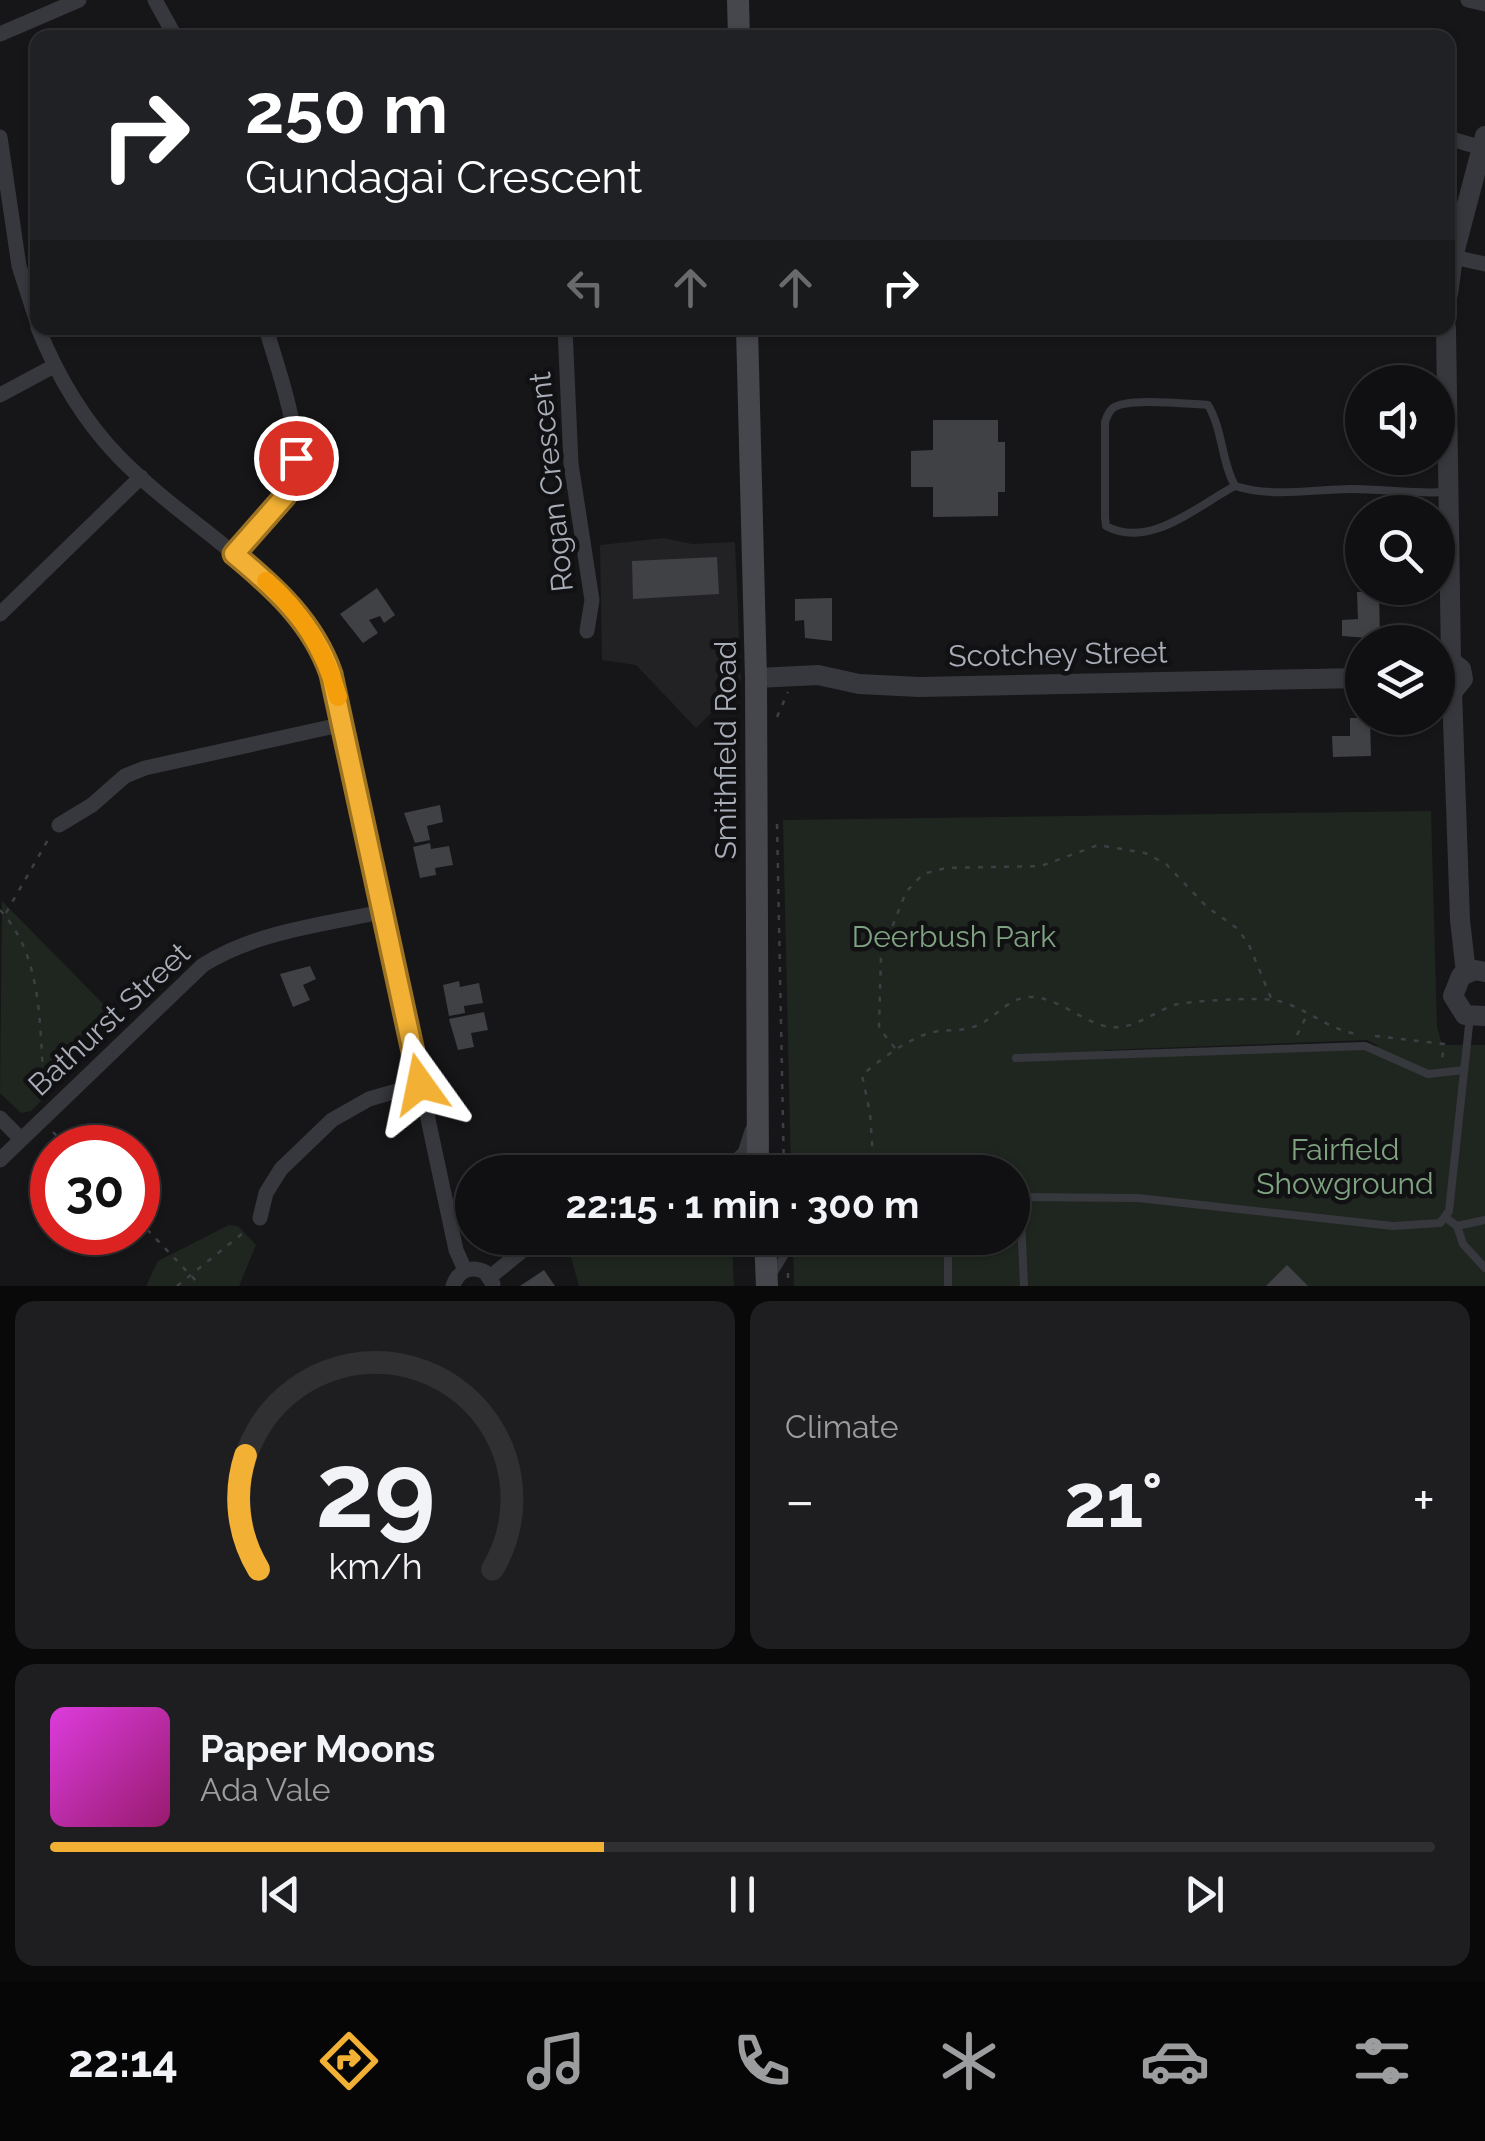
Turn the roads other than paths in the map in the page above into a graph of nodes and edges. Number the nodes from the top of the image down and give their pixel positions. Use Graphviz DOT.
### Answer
graph roads {
  1 [pos="80,0"];
  2 [pos="155,0"];
  3 [pos="738,0"];
  4 [pos="1468,0"];
  5 [pos="1485,4"];
  6 [pos="172,30"];
  7 [pos="739,30"];
  8 [pos="0,34"];
  9 [pos="0,137"];
  10 [pos="1455,139"];
  11 [pos="1484,142"];
  12 [pos="7,235"];
  13 [pos="1455,250"];
  14 [pos="1455,257"];
  15 [pos="1485,264"];
  16 [pos="30,301"];
  17 [pos="42,335"];
  18 [pos="268,335"];
  19 [pos="564,335"];
  20 [pos="747,335"];
  21 [pos="1446,335"];
  22 [pos="54,366"];
  23 [pos="0,396"];
  24 [pos="140,477"];
  25 [pos="1235,486"];
  26 [pos="1450,492"];
  27 [pos="234,554"];
  28 [pos="0,614"];
  29 [pos="1445,625"];
  30 [pos="587,630"];
  31 [pos="1455,665"];
  32 [pos="756,678"];
  33 [pos="1345,678"];
  34 [pos="1455,686"];
  35 [pos="344,724"];
  36 [pos="1448,735"];
  37 [pos="60,825"];
  38 [pos="384,912"];
  39 [pos="1475,972"];
  40 [pos="1478,1016"];
  41 [pos="1016,1058"];
  42 [pos="1464,1070"];
  43 [pos="420,1084"];
  44 [pos="0,1118"];
  45 [pos="756,1118"];
  46 [pos="21,1139"];
  47 [pos="743,1155"];
  48 [pos="757,1155"];
  49 [pos="0,1160"];
  50 [pos="1030,1198"];
  51 [pos="1445,1217"];
  52 [pos="260,1218"];
  53 [pos="1485,1220"];
  54 [pos="1457,1226"];
  55 [pos="520,1255"];
  56 [pos="765,1255"];
  57 [pos="783,1255"];
  58 [pos="948,1255"];
  59 [pos="1021,1255"];
  60 [pos="1485,1268"];
  61 [pos="465,1270"];
  62 [pos="492,1282"];
  63 [pos="453,1286"];
  64 [pos="768,1286"];
  65 [pos="948,1286"];
  66 [pos="1024,1286"];
  1 -- 8 [label="street"];
  2 -- 6 [label="street"];
  3 -- 7 [label="main road"];
  4 -- 5 [label="street"];
  9 -- 12 [label="street"];
  10 -- 11 [label="street"];
  11 -- 13 [label="street"];
  12 -- 16 [label="street"];
  14 -- 15 [label="street"];
  17 -- 22 [label="street"];
  18 -- 27 [label="street"];
  19 -- 30 [label="street, Rogan Crescent"];
  20 -- 32 [label="main road, Smithfield Road"];
  21 -- 26 [label="street"];
  22 -- 23 [label="street"];
  22 -- 24 [label="street"];
  24 -- 27 [label="street"];
  24 -- 28 [label="street"];
  25 -- 25 [label="lane"];
  25 -- 26 [label="lane"];
  26 -- 29 [label="street"];
  27 -- 35 [label="street"];
  31 -- 34 [label="street"];
  32 -- 33 [label="street, Scotchey Street"];
  32 -- 45 [label="main road, Smithfield Road"];
  35 -- 37 [label="street"];
  35 -- 38 [label="street"];
  36 -- 39 [label="street"];
  38 -- 43 [label="street"];
  38 -- 46 [label="street, Bathurst Street"];
  39 -- 40 [label="street"];
  40 -- 42 [label="lane"];
  41 -- 42 [label="lane"];
  42 -- 51 [label="lane"];
  43 -- 52 [label="street"];
  43 -- 61 [label="street"];
  44 -- 46 [label="street"];
  45 -- 47 [label="street"];
  45 -- 48 [label="main road, Smithfield Road"];
  46 -- 49 [label="street, Bathurst Street"];
  50 -- 51 [label="lane"];
  51 -- 54 [label="lane"];
  53 -- 54 [label="lane"];
  54 -- 60 [label="lane"];
  55 -- 62 [label="street"];
  56 -- 64 [label="main road"];
  57 -- 64 [label="lane"];
  58 -- 65 [label="lane"];
  59 -- 66 [label="lane"];
  61 -- 62 [label="street"];
  61 -- 63 [label="street"];
}
